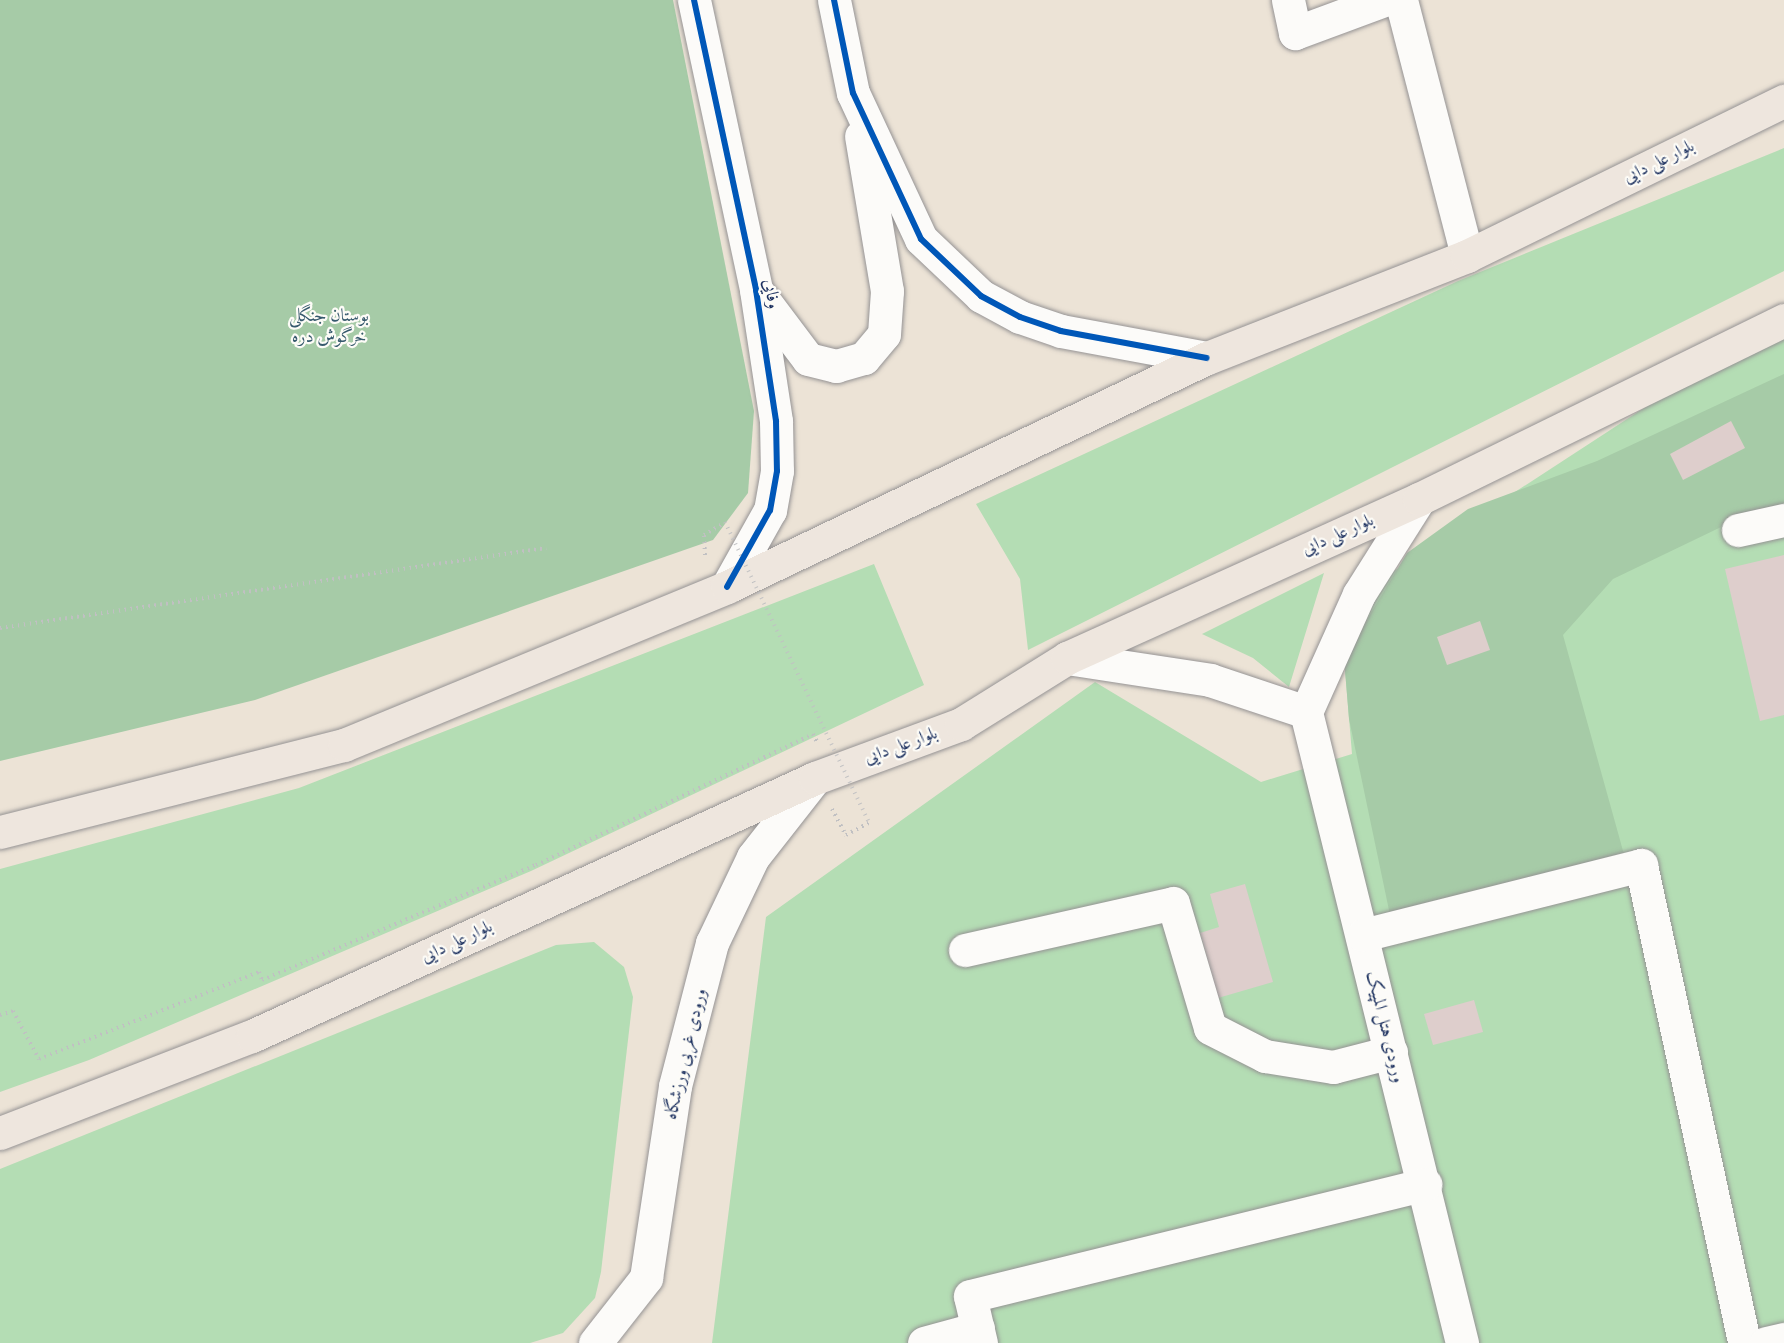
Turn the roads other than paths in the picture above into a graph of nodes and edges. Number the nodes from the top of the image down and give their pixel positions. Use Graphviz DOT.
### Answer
graph roads {
  1 [pos="694,0"];
  2 [pos="834,0"];
  3 [pos="1288,0"];
  4 [pos="1384,0"];
  5 [pos="1401,0"];
  6 [pos="853,93"];
  7 [pos="1784,101"];
  8 [pos="1784,118"];
  9 [pos="1706,139"];
  10 [pos="1467,256"];
  11 [pos="756,290"];
  12 [pos="1784,320"];
  13 [pos="1207,358"];
  14 [pos="1419,499"];
  15 [pos="1784,520"];
  16 [pos="1738,530"];
  17 [pos="727,587"];
  18 [pos="1067,658"];
  19 [pos="1306,712"];
  20 [pos="823,775"];
  21 [pos="0,832"];
  22 [pos="1363,935"];
  23 [pos="965,951"];
  24 [pos="1391,1052"];
  25 [pos="0,1133"];
  26 [pos="1425,1184"];
  27 [pos="979,1336"];
  28 [pos="1784,1339"];
  29 [pos="595,1343"];
  30 [pos="924,1343"];
  31 [pos="1462,1343"];
  32 [pos="1744,1343"];
  33 [pos="1766,1343"];
  1 -- 11 [label="street, وفایی"];
  2 -- 6 [label="street"];
  3 -- 4 [label="street"];
  5 -- 10 [label="street"];
  6 -- 11 [label="street"];
  6 -- 13 [label="street"];
  7 -- 9 [label="main road, بلوار علی دایی"];
  8 -- 9 [label="main road"];
  9 -- 10 [label="main road, بلوار علی دایی"];
  10 -- 13 [label="main road, بلوار علی دایی"];
  11 -- 17 [label="street, وفایی"];
  12 -- 14 [label="main road, بلوار علی دایی"];
  13 -- 17 [label="main road, بلوار علی دایی"];
  14 -- 18 [label="main road, بلوار علی دایی"];
  14 -- 19 [label="street"];
  15 -- 16 [label="street"];
  17 -- 21 [label="main road, بلوار علی دایی"];
  18 -- 19 [label="street"];
  18 -- 20 [label="main road, بلوار علی دایی"];
  19 -- 22 [label="street, ورودی هتل المپیک"];
  20 -- 25 [label="main road, بلوار علی دایی"];
  20 -- 29 [label="street, ورودی غربی ورزشگاه"];
  22 -- 24 [label="street, ورودی هتل المپیک"];
  22 -- 32 [label="street"];
  23 -- 24 [label="street"];
  24 -- 26 [label="street, ورودی هتل المپیک"];
  26 -- 27 [label="street"];
  26 -- 31 [label="street, ورودی هتل المپیک"];
  27 -- 30 [label="street"];
  28 -- 33 [label="street"];
}
